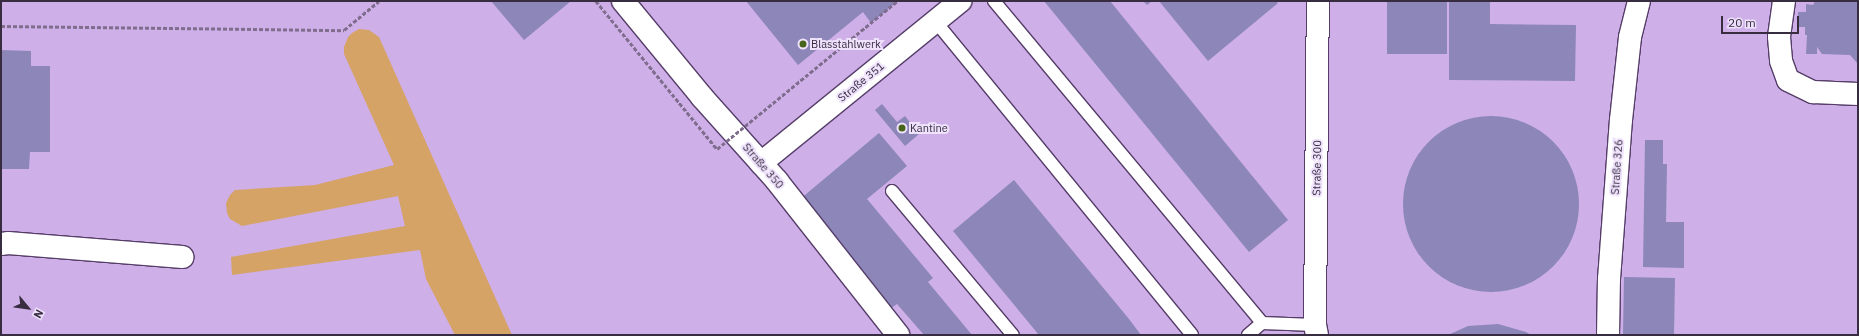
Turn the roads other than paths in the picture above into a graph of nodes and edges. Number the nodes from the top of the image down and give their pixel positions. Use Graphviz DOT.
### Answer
graph roads {
  1 [pos="623,1"];
  2 [pos="960,1"];
  3 [pos="994,1"];
  4 [pos="1318,1"];
  5 [pos="1639,1"];
  6 [pos="1784,1"];
  7 [pos="936,22"];
  8 [pos="1858,94"];
  9 [pos="761,163"];
  10 [pos="892,190"];
  11 [pos="1,244"];
  12 [pos="182,257"];
  13 [pos="1261,329"];
  14 [pos="1316,330"];
  15 [pos="898,335"];
  16 [pos="1013,335"];
  17 [pos="1192,335"];
  18 [pos="1248,335"];
  19 [pos="1608,335"];
  1 -- 9 [label="street, Straße 350"];
  2 -- 7 [label="street, Straße 351"];
  3 -- 13 [label="lane"];
  4 -- 14 [label="street, Straße 300"];
  5 -- 19 [label="street, Straße 326"];
  6 -- 8 [label="street"];
  7 -- 9 [label="street, Straße 351"];
  7 -- 17 [label="lane"];
  9 -- 15 [label="street, Straße 350"];
  10 -- 16 [label="lane"];
  11 -- 12 [label="street"];
  13 -- 14 [label="lane"];
  13 -- 18 [label="lane"];
}
